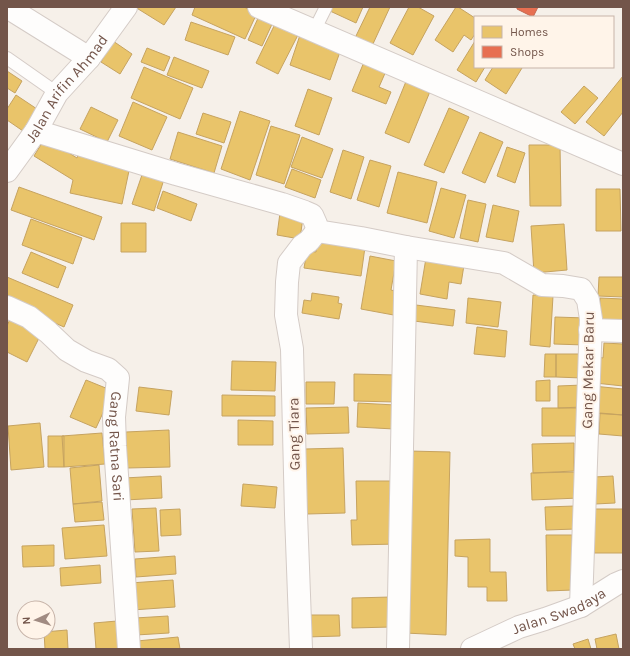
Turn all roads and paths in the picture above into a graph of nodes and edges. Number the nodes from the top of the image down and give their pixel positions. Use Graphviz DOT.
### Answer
graph roads {
  1 [pos="7,7"];
  2 [pos="126,7"];
  3 [pos="259,7"];
  4 [pos="326,7"];
  5 [pos="314,31"];
  6 [pos="7,58"];
  7 [pos="89,58"];
  8 [pos="57,92"];
  9 [pos="36,131"];
  10 [pos="623,164"];
  11 [pos="7,171"];
  12 [pos="317,231"];
  13 [pos="406,247"];
  14 [pos="7,307"];
  15 [pos="590,330"];
  16 [pos="623,331"];
  17 [pos="623,581"];
  18 [pos="581,606"];
  19 [pos="129,649"];
  20 [pos="301,649"];
  21 [pos="398,649"];
  22 [pos="472,649"];
  1 -- 7 [label="street"];
  2 -- 7 [label="street, Jalan Arifin Ahmad"];
  3 -- 5 [label="street"];
  4 -- 5 [label="lane"];
  5 -- 10 [label="street"];
  6 -- 8 [label="lane"];
  7 -- 8 [label="street, Jalan Arifin Ahmad"];
  8 -- 9 [label="street, Jalan Arifin Ahmad"];
  9 -- 11 [label="street, Jalan Arifin Ahmad"];
  9 -- 12 [label="street"];
  12 -- 13 [label="street, Gang Mekar Baru"];
  12 -- 20 [label="street, Gang Tiara"];
  13 -- 15 [label="street, Gang Mekar Baru"];
  13 -- 21 [label="street"];
  14 -- 19 [label="street, Gang Ratna Sari"];
  15 -- 16 [label="street"];
  15 -- 18 [label="street, Gang Mekar Baru"];
  17 -- 18 [label="street, Jalan Swadaya"];
  18 -- 22 [label="street, Jalan Swadaya"];
}
